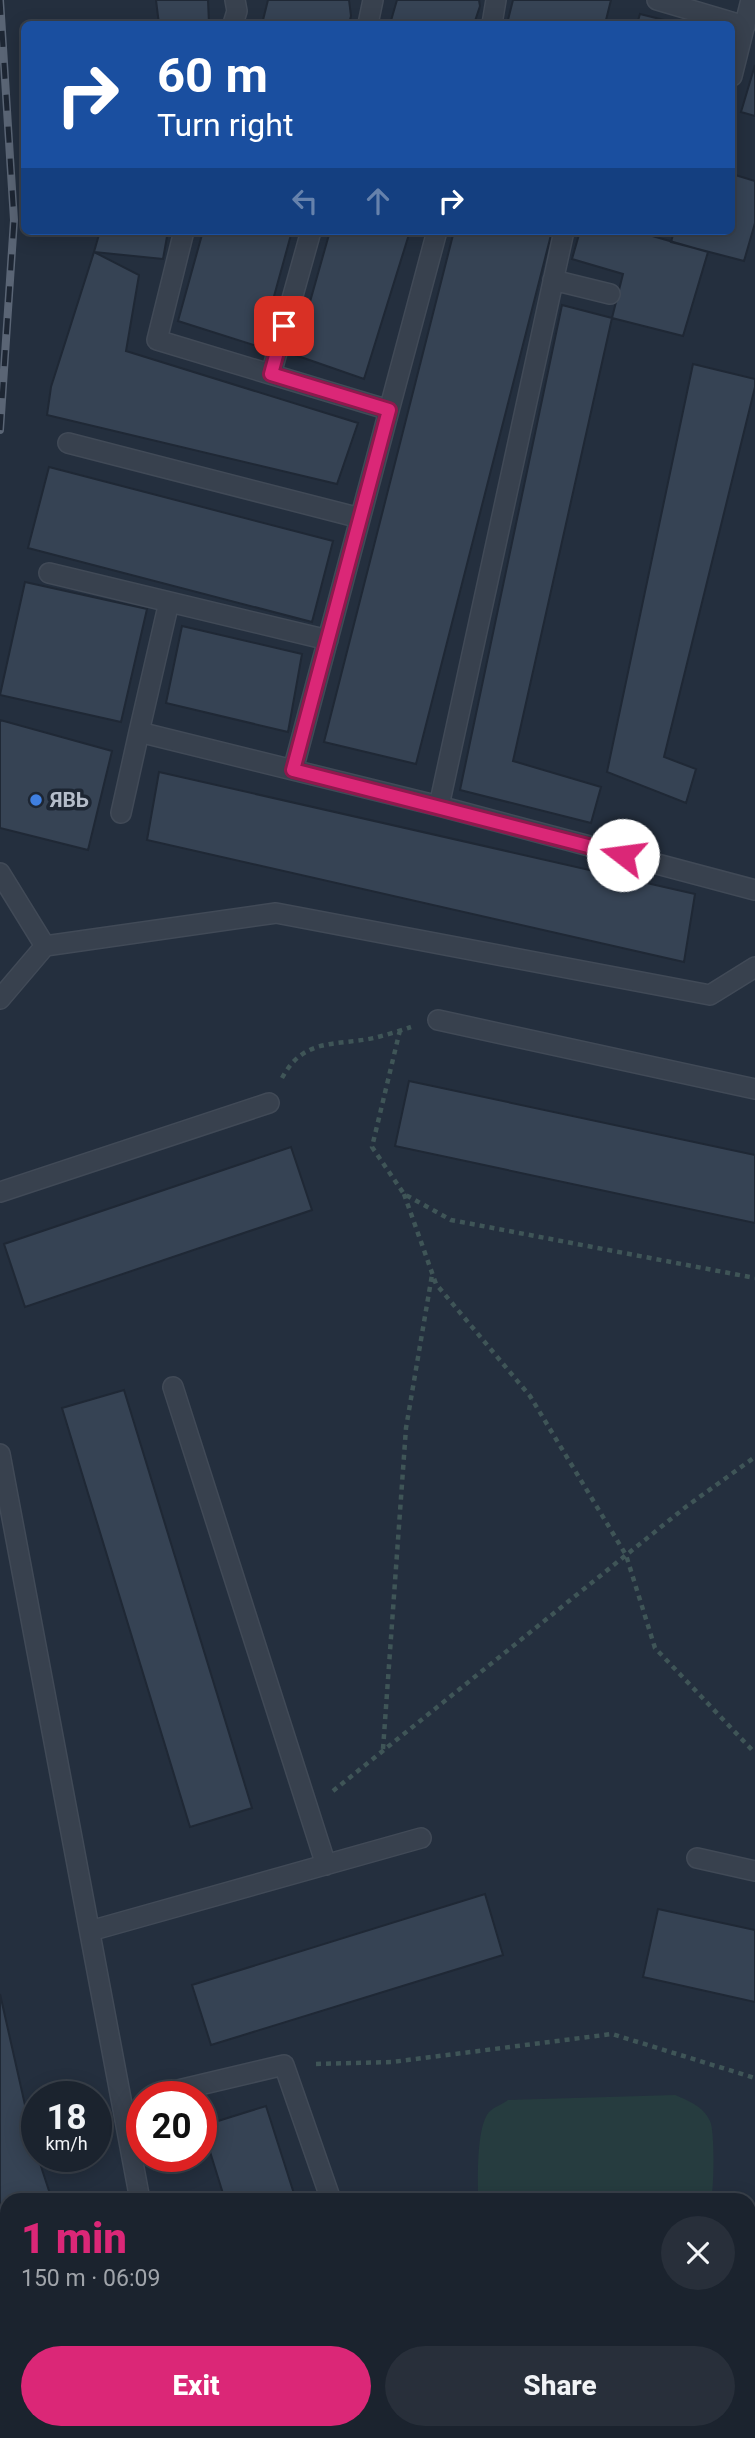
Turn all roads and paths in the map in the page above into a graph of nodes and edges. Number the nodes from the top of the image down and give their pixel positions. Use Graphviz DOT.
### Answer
graph roads {
  1 [pos="235,0"];
  2 [pos="373,0"];
  3 [pos="496,0"];
  4 [pos="657,0"];
  5 [pos="751,0"];
  6 [pos="234,21"];
  7 [pos="369,21"];
  8 [pos="492,21"];
  9 [pos="727,21"];
  10 [pos="735,23"];
  11 [pos="744,26"];
  12 [pos="735,64"];
  13 [pos="183,235"];
  14 [pos="310,235"];
  15 [pos="436,235"];
  16 [pos="563,235"];
  17 [pos="553,279"];
  18 [pos="610,294"];
  19 [pos="271,374"];
  20 [pos="389,410"];
  21 [pos="68,443"];
  22 [pos="360,518"];
  23 [pos="49,573"];
  24 [pos="169,602"];
  25 [pos="328,640"];
  26 [pos="139,732"];
  27 [pos="293,770"];
  28 [pos="439,806"];
  29 [pos="121,813"];
  30 [pos="0,873"];
  31 [pos="755,890"];
  32 [pos="45,946"];
  33 [pos="755,967"];
  34 [pos="0,999"];
  35 [pos="438,1020"];
  36 [pos="400,1030"];
  37 [pos="755,1089"];
  38 [pos="269,1104"];
  39 [pos="0,1192"];
  40 [pos="404,1194"];
  41 [pos="433,1274"];
  42 [pos="755,1278"];
  43 [pos="173,1387"];
  44 [pos="0,1454"];
  45 [pos="755,1457"];
  46 [pos="626,1555"];
  47 [pos="383,1751"];
  48 [pos="755,1753"];
  49 [pos="308,1811"];
  50 [pos="421,1838"];
  51 [pos="697,1858"];
  52 [pos="326,1865"];
  53 [pos="755,1871"];
  54 [pos="90,1931"];
  55 [pos="284,2065"];
  56 [pos="755,2078"];
  57 [pos="216,2081"];
  58 [pos="126,2103"];
  59 [pos="122,2104"];
  60 [pos="139,2193"];
  61 [pos="329,2193"];
  1 -- 6 [label="lane"];
  2 -- 7 [label="lane"];
  3 -- 8 [label="lane"];
  4 -- 9 [label="lane"];
  5 -- 11 [label="lane"];
  10 -- 11 [label="lane"];
  11 -- 12 [label="lane"];
  13 -- 19 [label="lane"];
  14 -- 19 [label="lane"];
  15 -- 20 [label="lane"];
  16 -- 17 [label="lane"];
  17 -- 18 [label="lane"];
  17 -- 28 [label="lane"];
  19 -- 20 [label="lane"];
  20 -- 22 [label="lane"];
  21 -- 22 [label="lane"];
  22 -- 25 [label="lane"];
  23 -- 24 [label="lane"];
  24 -- 25 [label="lane"];
  24 -- 26 [label="lane"];
  25 -- 27 [label="lane"];
  26 -- 27 [label="lane"];
  26 -- 29 [label="lane"];
  27 -- 28 [label="lane"];
  28 -- 31 [label="lane"];
  30 -- 32 [label="lane"];
  32 -- 33 [label="lane"];
  32 -- 34 [label="lane"];
  35 -- 36 [label="path"];
  35 -- 37 [label="lane"];
  36 -- 38 [label="path"];
  36 -- 40 [label="path"];
  38 -- 39 [label="lane"];
  40 -- 41 [label="path"];
  40 -- 42 [label="path"];
  41 -- 46 [label="path"];
  41 -- 47 [label="path"];
  43 -- 49 [label="lane"];
  44 -- 54 [label="lane"];
  45 -- 46 [label="path"];
  46 -- 47 [label="path"];
  46 -- 48 [label="path"];
  47 -- 49 [label="path"];
  49 -- 52 [label="lane"];
  50 -- 52 [label="lane"];
  51 -- 53 [label="lane"];
  52 -- 54 [label="lane"];
  54 -- 59 [label="lane"];
  55 -- 56 [label="path"];
  55 -- 57 [label="lane"];
  55 -- 61 [label="lane"];
  58 -- 59 [label="lane"];
  59 -- 60 [label="lane"];
}
